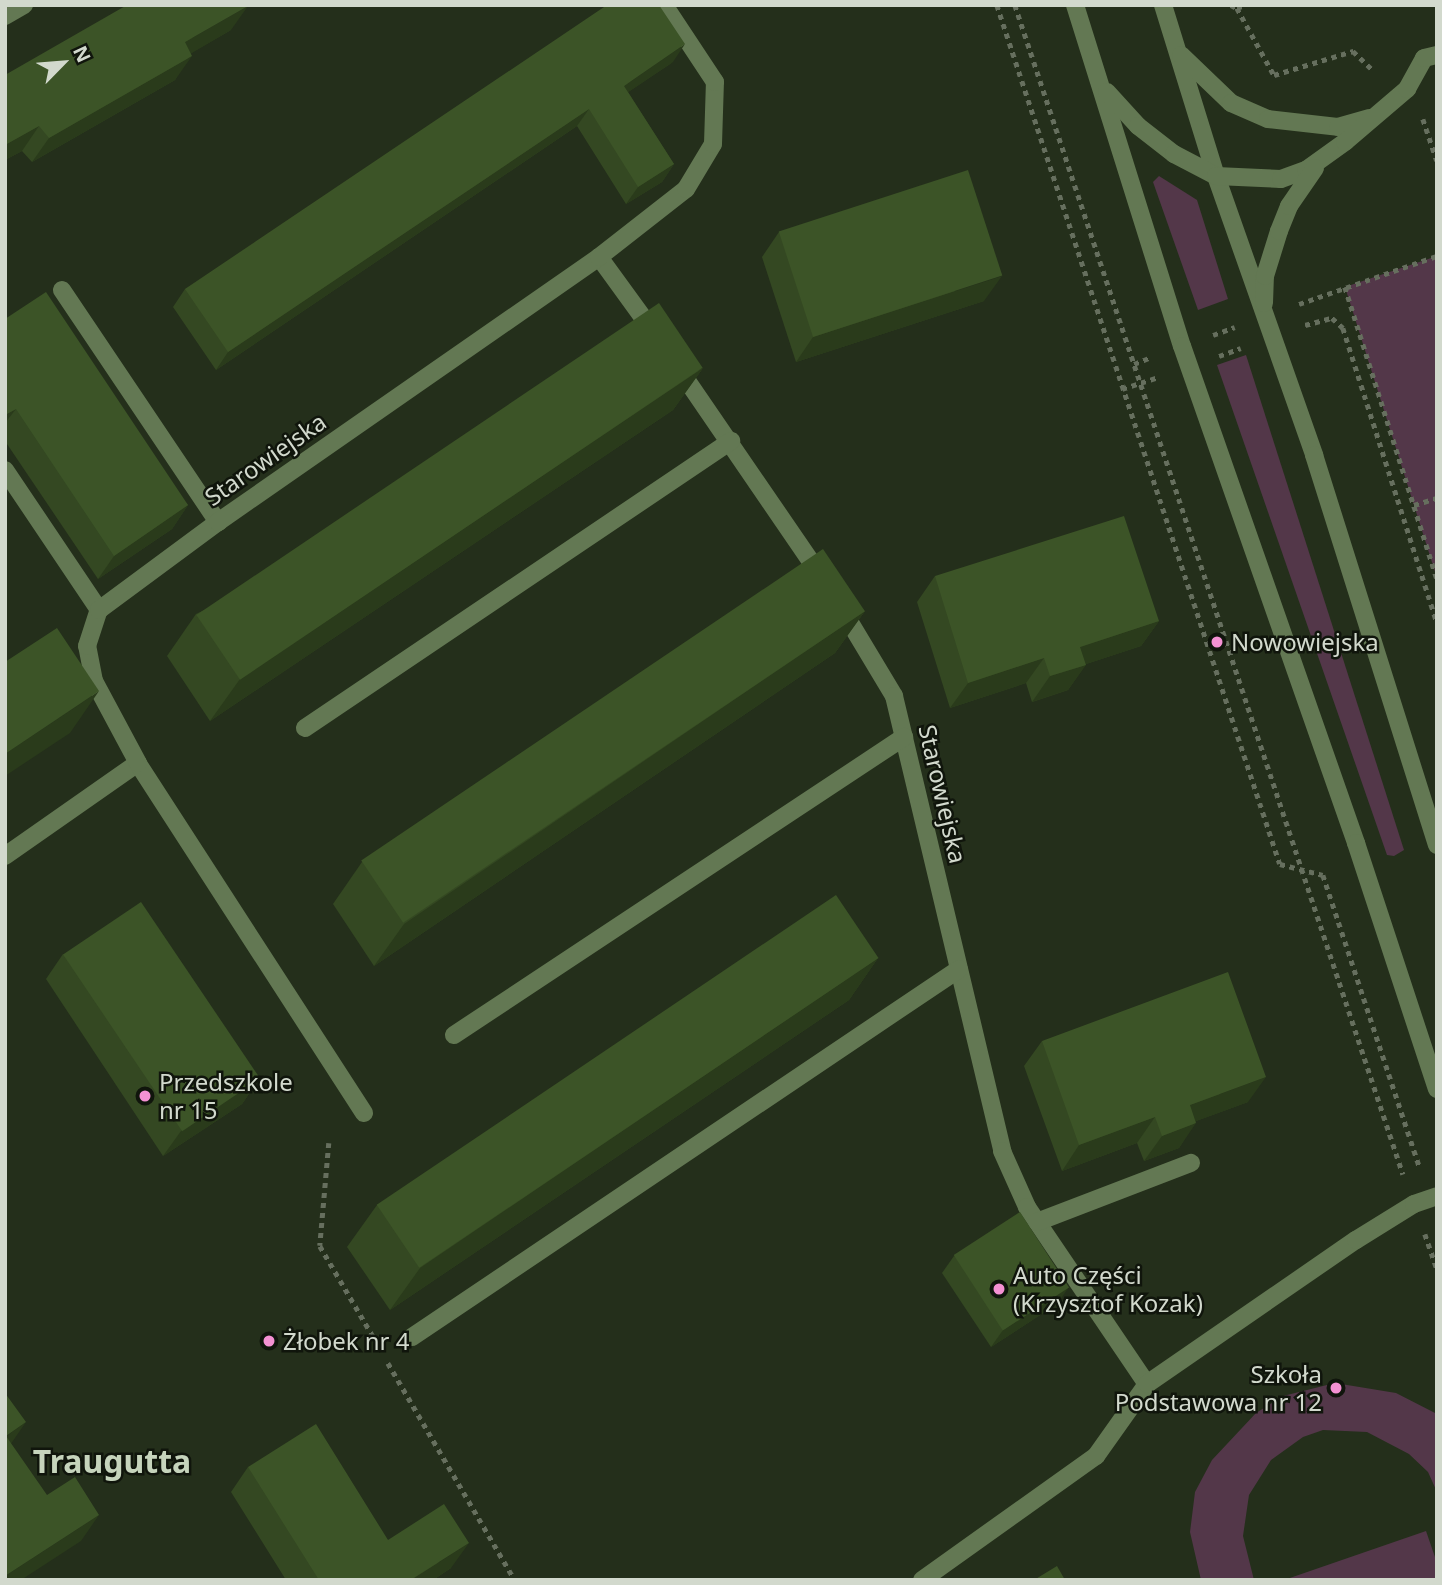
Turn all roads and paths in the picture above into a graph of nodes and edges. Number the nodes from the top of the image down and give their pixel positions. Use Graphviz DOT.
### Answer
graph roads {
  1 [pos="24,5"];
  2 [pos="664,5"];
  3 [pos="997,5"];
  4 [pos="1015,5"];
  5 [pos="1075,5"];
  6 [pos="1163,5"];
  7 [pos="1245,5"];
  8 [pos="1234,6"];
  9 [pos="5,16"];
  10 [pos="1178,52"];
  11 [pos="1437,55"];
  12 [pos="1102,87"];
  13 [pos="1399,96"];
  14 [pos="1380,115"];
  15 [pos="1325,157"];
  16 [pos="1437,161"];
  17 [pos="1216,176"];
  18 [pos="1437,256"];
  19 [pos="599,257"];
  20 [pos="62,290"];
  21 [pos="1264,317"];
  22 [pos="731,441"];
  23 [pos="5,470"];
  24 [pos="1437,498"];
  25 [pos="1414,505"];
  26 [pos="218,522"];
  27 [pos="1437,578"];
  28 [pos="99,610"];
  29 [pos="305,728"];
  30 [pos="904,737"];
  31 [pos="138,763"];
  32 [pos="1437,845"];
  33 [pos="5,856"];
  34 [pos="1302,873"];
  35 [pos="959,969"];
  36 [pos="454,1035"];
  37 [pos="1437,1089"];
  38 [pos="364,1113"];
  39 [pos="1191,1163"];
  40 [pos="1427,1199"];
  41 [pos="1037,1222"];
  42 [pos="1437,1268"];
  43 [pos="412,1336"];
  44 [pos="1147,1384"];
  45 [pos="922,1580"];
  1 -- 9 [label="street"];
  2 -- 19 [label="street, Starowiejska"];
  3 -- 34 [label="path"];
  4 -- 34 [label="path"];
  5 -- 12 [label="street"];
  6 -- 10 [label="street"];
  7 -- 8 [label="path"];
  8 -- 13 [label="path"];
  10 -- 14 [label="street"];
  10 -- 17 [label="street"];
  11 -- 13 [label="street"];
  12 -- 17 [label="street"];
  12 -- 37 [label="street"];
  13 -- 14 [label="street"];
  13 -- 16 [label="path"];
  14 -- 15 [label="street"];
  15 -- 17 [label="street"];
  15 -- 21 [label="street"];
  17 -- 21 [label="street"];
  18 -- 25 [label="path"];
  19 -- 22 [label="street, Starowiejska"];
  19 -- 26 [label="street, Starowiejska"];
  20 -- 26 [label="street"];
  21 -- 32 [label="street"];
  22 -- 29 [label="street"];
  22 -- 30 [label="street, Starowiejska"];
  23 -- 28 [label="street"];
  24 -- 25 [label="path"];
  25 -- 27 [label="path"];
  26 -- 28 [label="street, Starowiejska"];
  28 -- 31 [label="street"];
  30 -- 35 [label="street, Starowiejska"];
  30 -- 36 [label="street"];
  31 -- 33 [label="street"];
  31 -- 38 [label="street"];
  34 -- 40 [label="path"];
  34 -- 40 [label="path"];
  35 -- 41 [label="street, Starowiejska"];
  35 -- 43 [label="street"];
  39 -- 41 [label="street"];
  40 -- 42 [label="path"];
  40 -- 44 [label="street"];
  41 -- 44 [label="street, Starowiejska"];
  44 -- 45 [label="street"];
}
